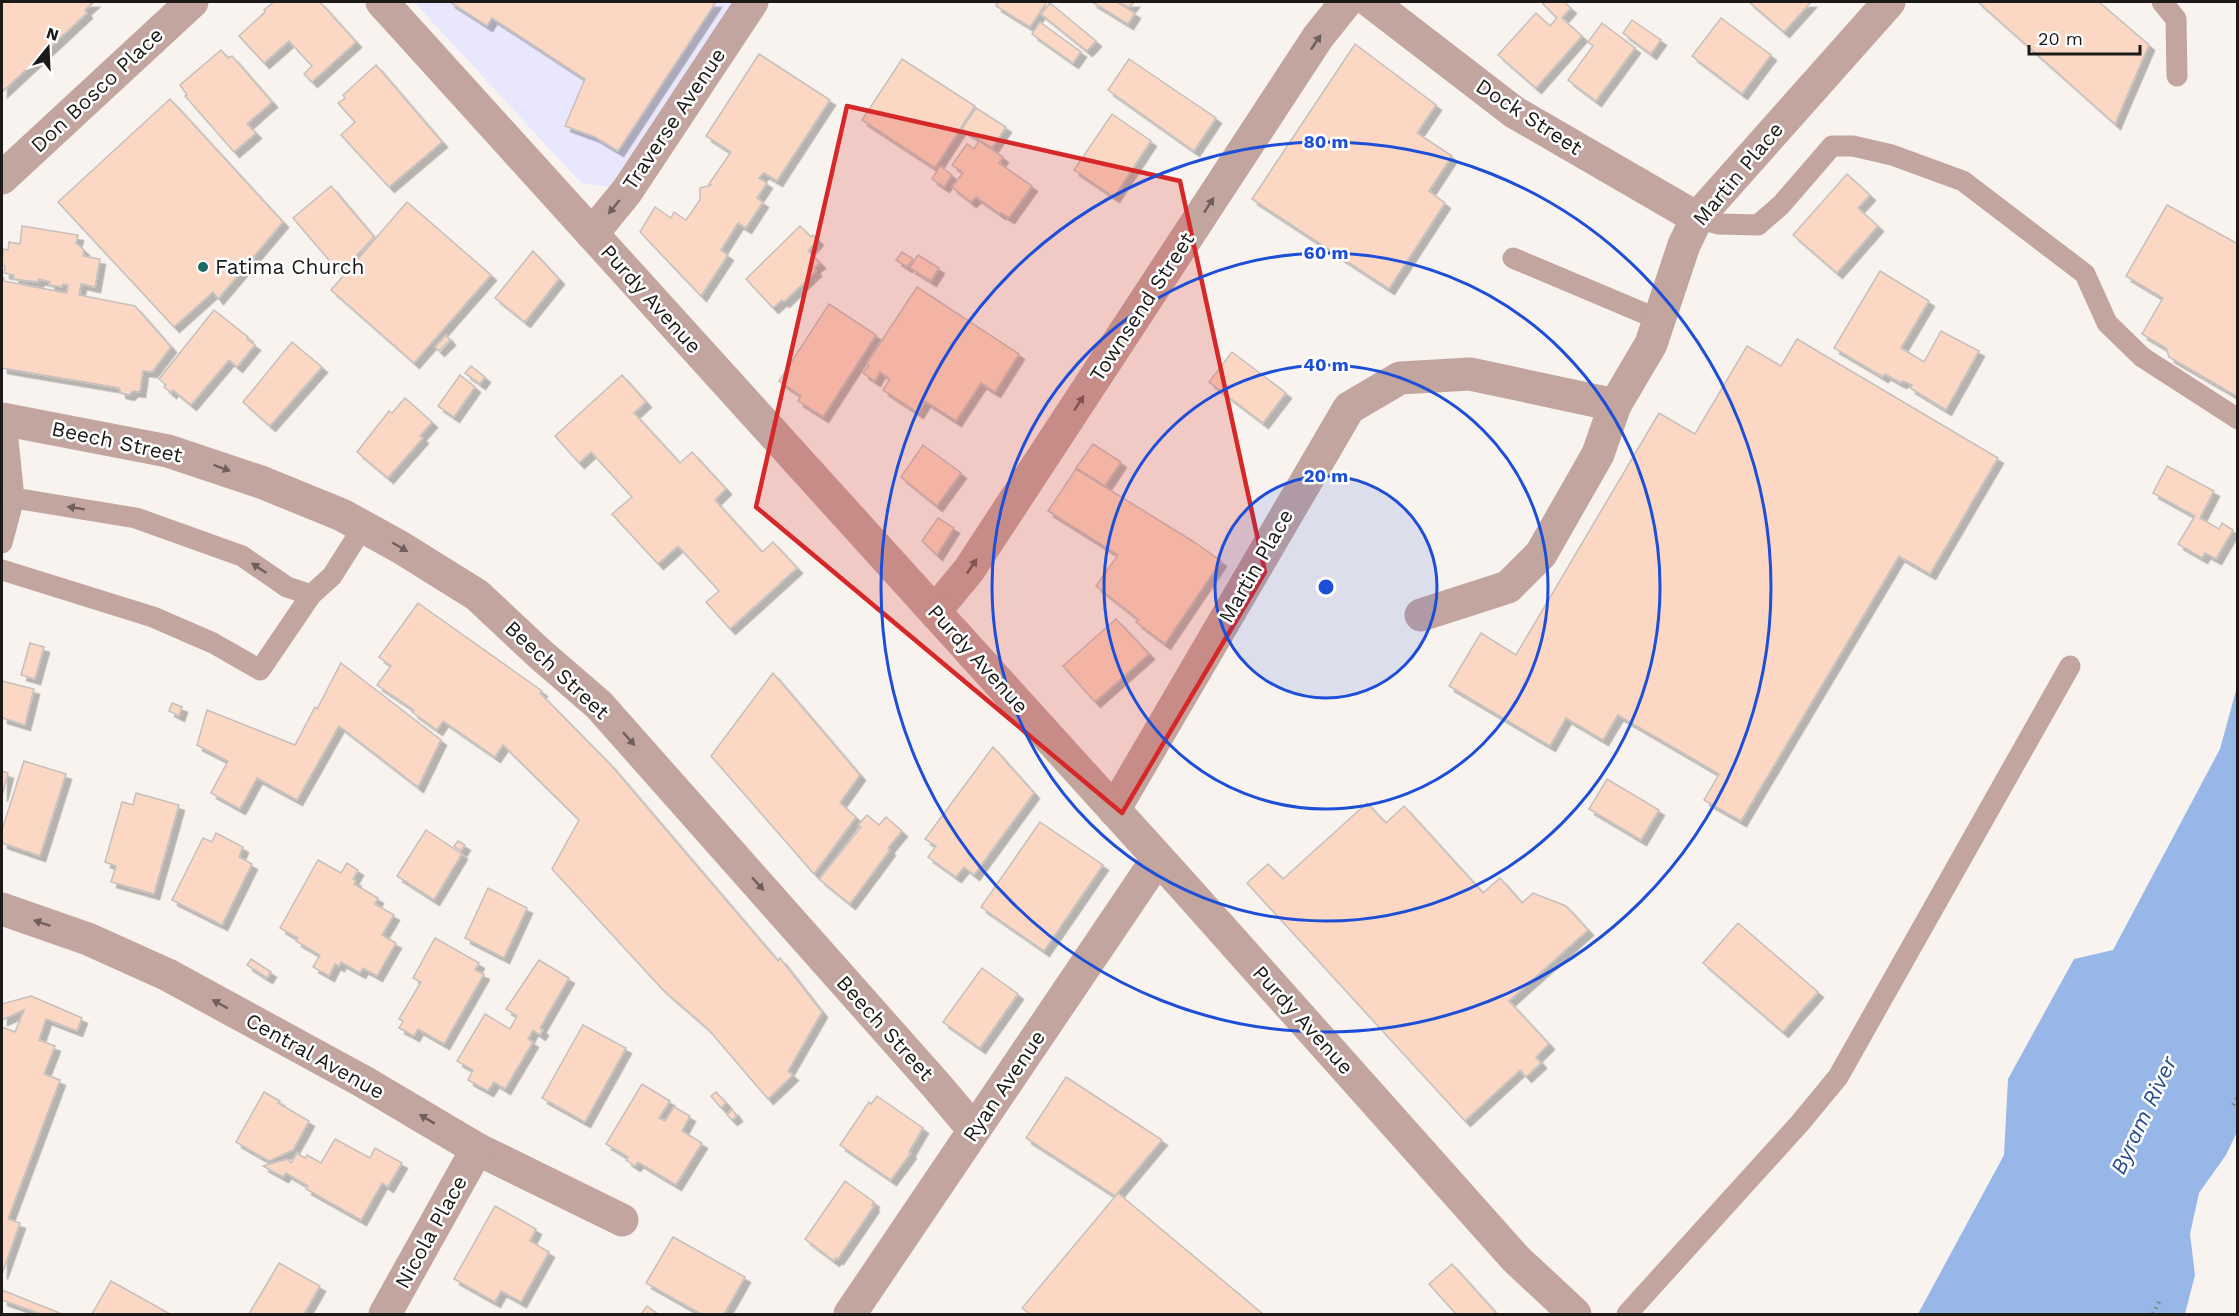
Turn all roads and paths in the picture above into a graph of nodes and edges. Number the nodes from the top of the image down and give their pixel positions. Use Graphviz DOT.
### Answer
graph roads {
  1 [pos="192,2"];
  2 [pos="381,2"];
  3 [pos="752,2"];
  4 [pos="1346,2"];
  5 [pos="1371,2"];
  6 [pos="1889,2"];
  7 [pos="2162,2"];
  8 [pos="2177,76"];
  9 [pos="2,178"];
  10 [pos="1697,218"];
  11 [pos="592,234"];
  12 [pos="1513,258"];
  13 [pos="1660,320"];
  14 [pos="1615,405"];
  15 [pos="4,419"];
  16 [pos="2238,419"];
  17 [pos="14,498"];
  18 [pos="363,527"];
  19 [pos="2,543"];
  20 [pos="2,570"];
  21 [pos="311,595"];
  22 [pos="935,611"];
  23 [pos="1421,615"];
  24 [pos="2070,666"];
  25 [pos="1114,810"];
  26 [pos="1158,858"];
  27 [pos="2,909"];
  28 [pos="2238,1096"];
  29 [pos="2233,1105"];
  30 [pos="974,1130"];
  31 [pos="477,1149"];
  32 [pos="622,1220"];
  33 [pos="2161,1298"];
  34 [pos="385,1314"];
  35 [pos="850,1314"];
  36 [pos="1575,1314"];
  37 [pos="1627,1314"];
  38 [pos="2153,1314"];
  1 -- 9 [label="street, Don Bosco Place"];
  2 -- 11 [label="street, Purdy Avenue"];
  3 -- 11 [label="street, Traverse Avenue, one-way"];
  22 -- 4 [label="street, Townsend Street, one-way"];
  5 -- 10 [label="street, Dock Street"];
  6 -- 10 [label="street, Martin Place"];
  7 -- 8 [label="lane"];
  10 -- 13 [label="street, Martin Place"];
  10 -- 16 [label="lane"];
  11 -- 22 [label="street, Purdy Avenue"];
  12 -- 13 [label="lane"];
  13 -- 14 [label="street, Martin Place"];
  14 -- 23 [label="street, Martin Place"];
  14 -- 25 [label="street, Martin Place"];
  15 -- 17 [label="lane"];
  15 -- 18 [label="street, Beech Street, one-way"];
  17 -- 19 [label="lane"];
  21 -- 17 [label="lane, one-way"];
  18 -- 21 [label="lane"];
  18 -- 30 [label="street, Beech Street, one-way"];
  20 -- 21 [label="lane"];
  22 -- 25 [label="street, Purdy Avenue"];
  24 -- 37 [label="lane"];
  25 -- 26 [label="street, Purdy Avenue"];
  26 -- 30 [label="street, Ryan Avenue"];
  26 -- 36 [label="street, Purdy Avenue"];
  31 -- 27 [label="street, Central Avenue, one-way"];
  28 -- 29 [label="path"];
  30 -- 35 [label="street, Ryan Avenue"];
  31 -- 32 [label="street, Central Avenue"];
  31 -- 34 [label="street, Nicola Place"];
  33 -- 38 [label="path"];
}
